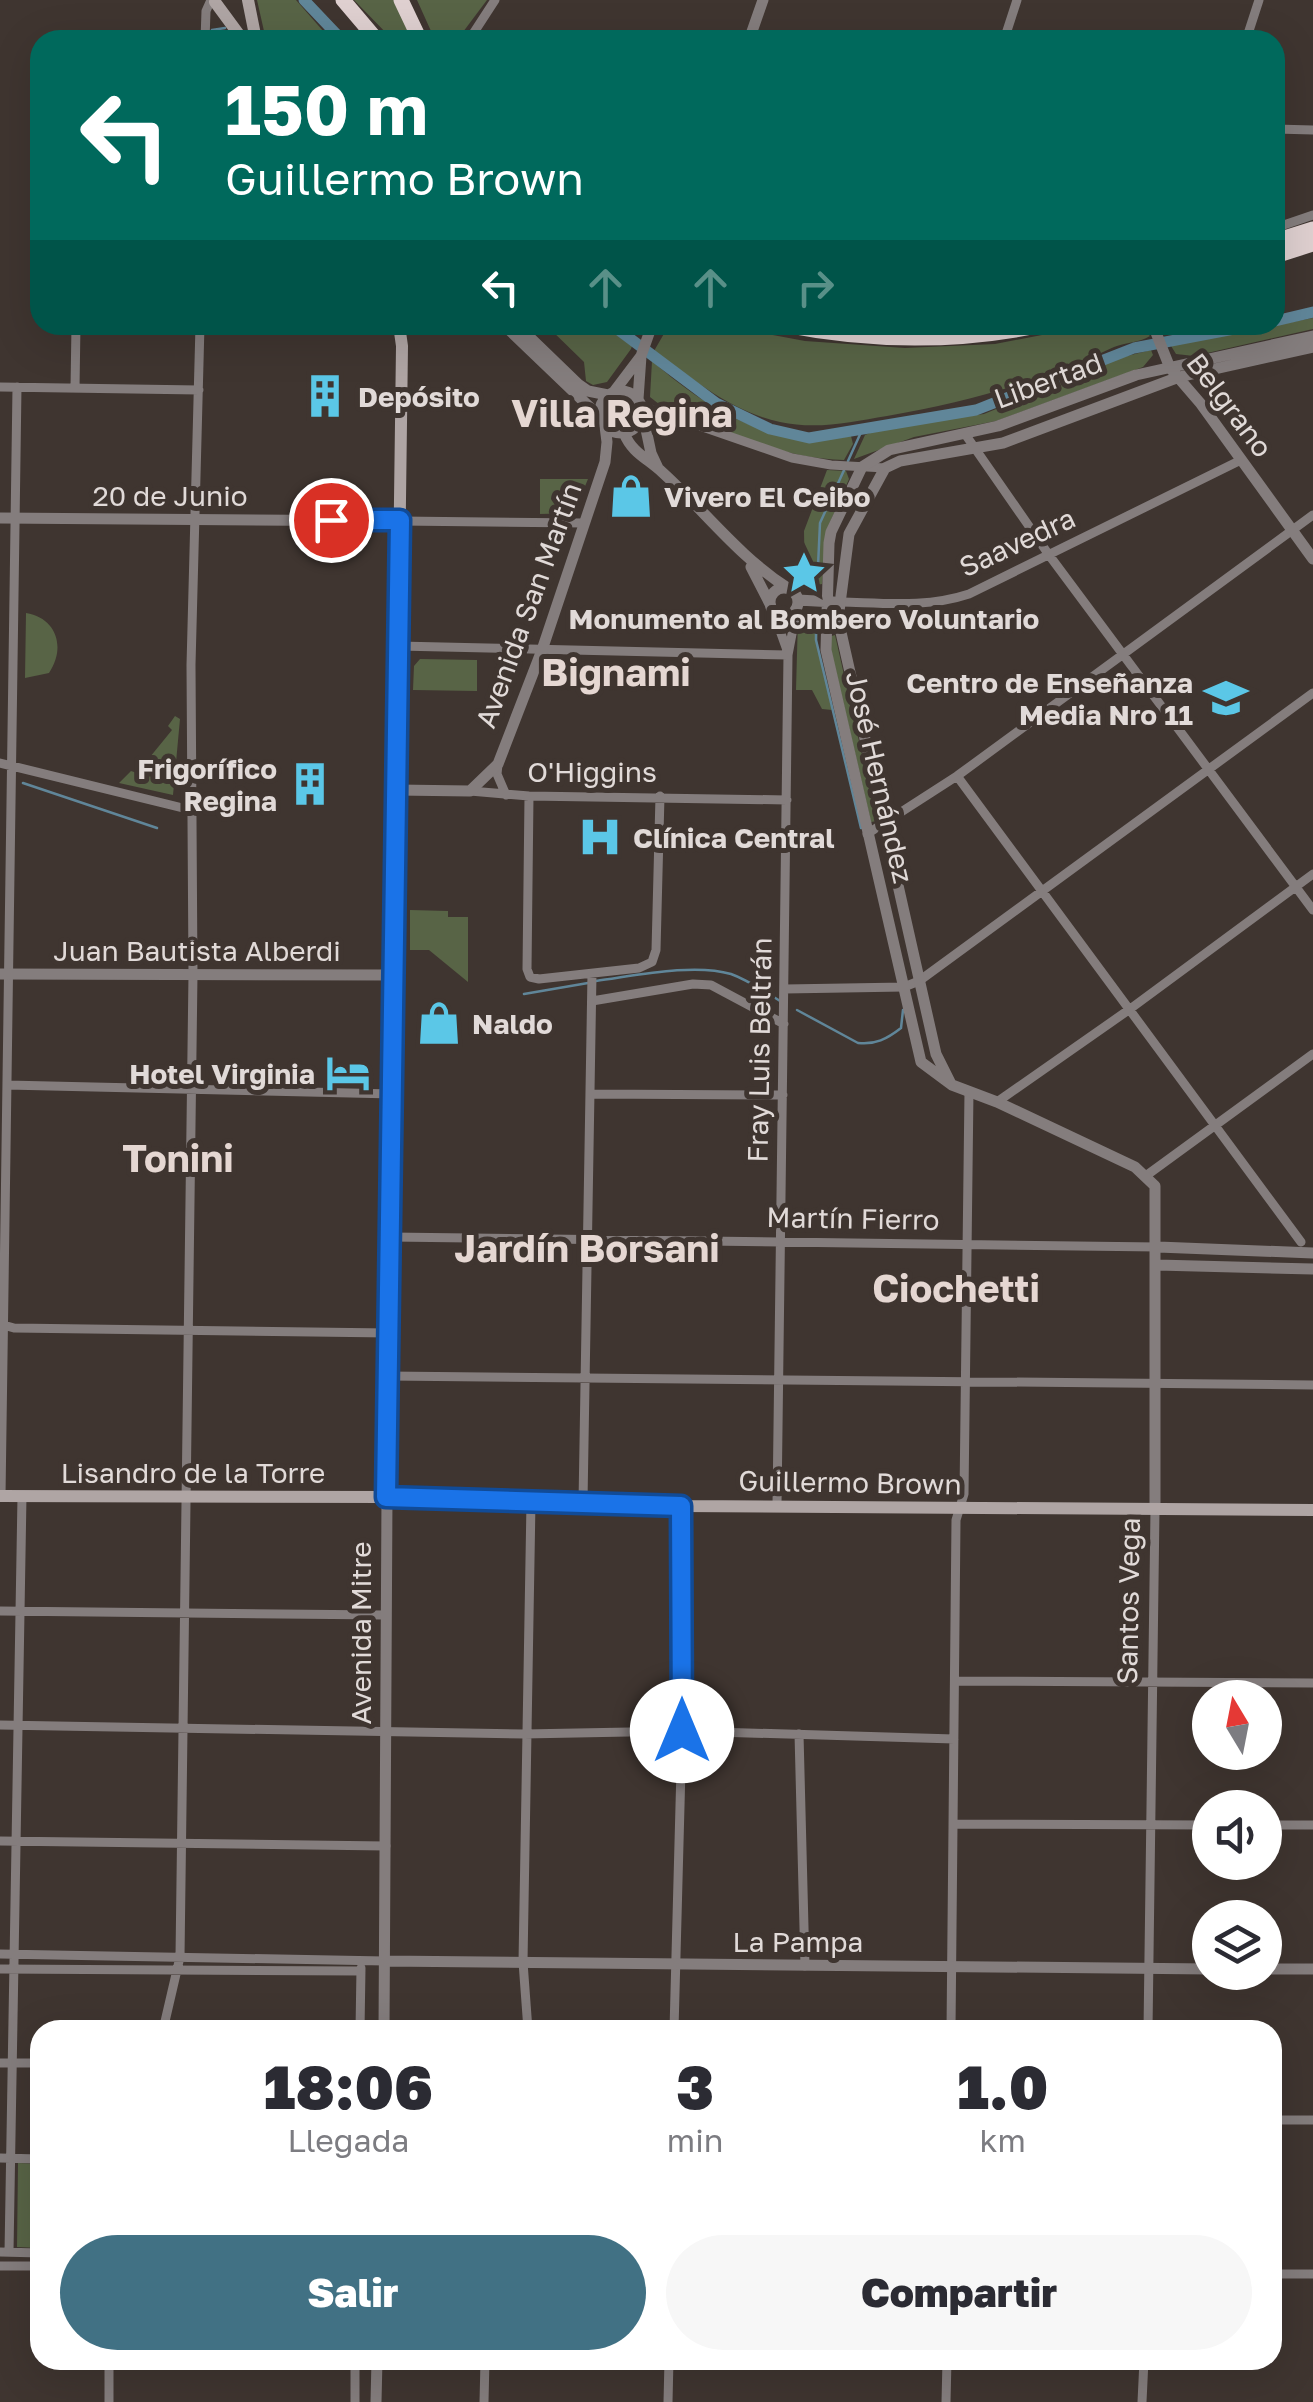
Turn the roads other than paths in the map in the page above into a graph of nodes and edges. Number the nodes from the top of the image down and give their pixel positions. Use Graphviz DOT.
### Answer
graph roads {
  1 [pos="248,0"];
  2 [pos="343,0"];
  3 [pos="402,0"];
  4 [pos="495,0"];
  5 [pos="763,0"];
  6 [pos="1017,0"];
  7 [pos="1259,0"];
  8 [pos="213,1"];
  9 [pos="205,30"];
  10 [pos="236,30"];
  11 [pos="254,30"];
  12 [pos="368,30"];
  13 [pos="416,30"];
  14 [pos="476,30"];
  15 [pos="752,30"];
  16 [pos="1007,30"];
  17 [pos="1249,30"];
  18 [pos="1285,129"];
  19 [pos="1313,130"];
  20 [pos="1313,215"];
  21 [pos="1285,225"];
  22 [pos="1313,229"];
  23 [pos="1285,238"];
  24 [pos="1313,244"];
  25 [pos="1285,253"];
  26 [pos="76,335"];
  27 [pos="200,335"];
  28 [pos="402,335"];
  29 [pos="514,335"];
  30 [pos="527,335"];
  31 [pos="648,335"];
  32 [pos="848,335"];
  33 [pos="984,335"];
  34 [pos="1157,335"];
  35 [pos="1313,336"];
  36 [pos="1313,347"];
  37 [pos="641,356"];
  38 [pos="1174,372"];
  39 [pos="0,387"];
  40 [pos="17,387"];
  41 [pos="75,388"];
  42 [pos="199,390"];
  43 [pos="610,394"];
  44 [pos="641,406"];
  45 [pos="602,421"];
  46 [pos="623,433"];
  47 [pos="965,434"];
  48 [pos="974,450"];
  49 [pos="1240,460"];
  50 [pos="605,462"];
  51 [pos="857,466"];
  52 [pos="658,468"];
  53 [pos="885,468"];
  54 [pos="1313,515"];
  55 [pos="0,518"];
  56 [pos="14,518"];
  57 [pos="194,520"];
  58 [pos="400,520"];
  59 [pos="584,523"];
  60 [pos="1292,531"];
  61 [pos="743,555"];
  62 [pos="1049,556"];
  63 [pos="1313,558"];
  64 [pos="789,589"];
  65 [pos="834,602"];
  66 [pos="798,604"];
  67 [pos="771,607"];
  68 [pos="398,646"];
  69 [pos="542,650"];
  70 [pos="1122,653"];
  71 [pos="788,655"];
  72 [pos="1313,693"];
  73 [pos="5,764"];
  74 [pos="498,764"];
  75 [pos="1208,769"];
  76 [pos="957,776"];
  77 [pos="397,790"];
  78 [pos="470,791"];
  79 [pos="506,794"];
  80 [pos="529,796"];
  81 [pos="660,796"];
  82 [pos="5,798"];
  83 [pos="788,800"];
  84 [pos="191,810"];
  85 [pos="882,824"];
  86 [pos="867,834"];
  87 [pos="1313,874"];
  88 [pos="1296,886"];
  89 [pos="1044,892"];
  90 [pos="1313,910"];
  91 [pos="905,916"];
  92 [pos="887,921"];
  93 [pos="3,974"];
  94 [pos="193,974"];
  95 [pos="592,974"];
  96 [pos="394,975"];
  97 [pos="919,981"];
  98 [pos="904,987"];
  99 [pos="784,988"];
  100 [pos="592,996"];
  101 [pos="1130,1010"];
  102 [pos="784,1024"];
  103 [pos="1313,1054"];
  104 [pos="7,1084"];
  105 [pos="952,1085"];
  106 [pos="190,1090"];
  107 [pos="970,1090"];
  108 [pos="392,1094"];
  109 [pos="590,1094"];
  110 [pos="783,1095"];
  111 [pos="997,1102"];
  112 [pos="1215,1126"];
  113 [pos="3,1146"];
  114 [pos="1147,1175"];
  115 [pos="1313,1233"];
  116 [pos="392,1237"];
  117 [pos="588,1241"];
  118 [pos="780,1242"];
  119 [pos="968,1245"];
  120 [pos="1158,1247"];
  121 [pos="1305,1249"];
  122 [pos="1157,1265"];
  123 [pos="1307,1269"];
  124 [pos="1,1324"];
  125 [pos="189,1331"];
  126 [pos="389,1333"];
  127 [pos="388,1376"];
  128 [pos="585,1377"];
  129 [pos="780,1381"];
  130 [pos="965,1382"];
  131 [pos="1156,1384"];
  132 [pos="1313,1385"];
  133 [pos="1,1496"];
  134 [pos="22,1496"];
  135 [pos="386,1497"];
  136 [pos="186,1498"];
  137 [pos="530,1502"];
  138 [pos="583,1502"];
  139 [pos="777,1505"];
  140 [pos="681,1506"];
  141 [pos="960,1508"];
  142 [pos="1155,1509"];
  143 [pos="1313,1510"];
  144 [pos="0,1611"];
  145 [pos="20,1611"];
  146 [pos="185,1615"];
  147 [pos="384,1615"];
  148 [pos="956,1681"];
  149 [pos="1152,1682"];
  150 [pos="1313,1683"];
  151 [pos="0,1725"];
  152 [pos="19,1725"];
  153 [pos="180,1728"];
  154 [pos="384,1730"];
  155 [pos="682,1731"];
  156 [pos="524,1734"];
  157 [pos="799,1734"];
  158 [pos="954,1739"];
  159 [pos="953,1824"];
  160 [pos="1282,1825"];
  161 [pos="1313,1825"];
  162 [pos="1149,1826"];
  163 [pos="1192,1826"];
  164 [pos="0,1840"];
  165 [pos="15,1841"];
  166 [pos="182,1842"];
  167 [pos="386,1846"];
  168 [pos="0,1954"];
  169 [pos="13,1954"];
  170 [pos="180,1957"];
  171 [pos="385,1962"];
  172 [pos="522,1962"];
  173 [pos="361,1965"];
  174 [pos="674,1966"];
  175 [pos="805,1966"];
  176 [pos="952,1967"];
  177 [pos="0,1969"];
  178 [pos="1282,1969"];
  179 [pos="13,1970"];
  180 [pos="1192,1970"];
  181 [pos="1313,1970"];
  182 [pos="178,1971"];
  183 [pos="1149,1971"];
  184 [pos="166,2020"];
  185 [pos="360,2020"];
  186 [pos="384,2020"];
  187 [pos="527,2020"];
  188 [pos="674,2020"];
  189 [pos="951,2020"];
  190 [pos="1148,2020"];
  191 [pos="0,2063"];
  192 [pos="12,2063"];
  193 [pos="30,2063"];
  194 [pos="1282,2120"];
  195 [pos="1313,2120"];
  196 [pos="5,2158"];
  197 [pos="30,2159"];
  198 [pos="5,2252"];
  199 [pos="30,2253"];
  200 [pos="0,2266"];
  201 [pos="30,2266"];
  202 [pos="1282,2274"];
  203 [pos="1313,2274"];
  204 [pos="109,2370"];
  205 [pos="355,2370"];
  206 [pos="377,2370"];
  207 [pos="485,2370"];
  208 [pos="670,2370"];
  209 [pos="947,2370"];
  210 [pos="1144,2370"];
  211 [pos="109,2402"];
  212 [pos="356,2402"];
  213 [pos="376,2402"];
  214 [pos="484,2402"];
  215 [pos="668,2402"];
  216 [pos="946,2402"];
  217 [pos="1142,2402"];
  1 -- 8 [label="main road"];
  1 -- 11 [label="main road"];
  2 -- 12 [label="highway"];
  3 -- 13 [label="highway"];
  4 -- 14 [label="street"];
  5 -- 15 [label="street"];
  6 -- 16 [label="street"];
  7 -- 17 [label="street"];
  8 -- 9 [label="street"];
  8 -- 10 [label="main road"];
  18 -- 19 [label="street"];
  20 -- 21 [label="street"];
  22 -- 23 [label="highway"];
  24 -- 25 [label="highway"];
  26 -- 41 [label="street"];
  27 -- 42 [label="street"];
  28 -- 58 [label="main road, Avenida Mitre"];
  29 -- 45 [label="street"];
  30 -- 43 [label="street"];
  31 -- 37 [label="street"];
  32 -- 33 [label="highway"];
  34 -- 38 [label="street, Belgrano"];
  35 -- 38 [label="street, Libertad"];
  36 -- 38 [label="street, Libertad"];
  37 -- 43 [label="street"];
  37 -- 44 [label="street"];
  38 -- 47 [label="street, Libertad"];
  38 -- 48 [label="street, Libertad"];
  38 -- 49 [label="street, Belgrano"];
  39 -- 40 [label="street"];
  40 -- 41 [label="street"];
  40 -- 56 [label="street"];
  41 -- 42 [label="street"];
  42 -- 57 [label="street"];
  43 -- 44 [label="street"];
  43 -- 45 [label="street"];
  44 -- 46 [label="street"];
  44 -- 51 [label="street, Libertad"];
  44 -- 52 [label="street, Fray Luis Beltrán"];
  45 -- 46 [label="street"];
  45 -- 50 [label="street, Avenida San Martín"];
  46 -- 50 [label="street, Avenida San Martín"];
  46 -- 52 [label="street, Fray Luis Beltrán"];
  47 -- 48 [label="street"];
  47 -- 51 [label="street, Libertad"];
  48 -- 53 [label="street, Libertad"];
  48 -- 62 [label="street"];
  49 -- 60 [label="street, Belgrano"];
  49 -- 62 [label="street, Saavedra"];
  50 -- 59 [label="street, Avenida San Martín"];
  51 -- 53 [label="street, Libertad"];
  51 -- 65 [label="street, José Hernández"];
  52 -- 61 [label="street, Fray Luis Beltrán"];
  53 -- 65 [label="street, José Hernández"];
  54 -- 60 [label="street"];
  55 -- 56 [label="street, 20 de Junio"];
  56 -- 57 [label="street, 20 de Junio"];
  56 -- 73 [label="street"];
  57 -- 58 [label="street, 20 de Junio"];
  57 -- 84 [label="street"];
  58 -- 59 [label="street"];
  58 -- 68 [label="main road, Avenida Mitre"];
  59 -- 69 [label="street, Avenida San Martín"];
  60 -- 63 [label="street, Belgrano"];
  60 -- 70 [label="street"];
  61 -- 64 [label="street, Fray Luis Beltrán"];
  61 -- 67 [label="street, Fray Luis Beltrán"];
  62 -- 65 [label="street, Saavedra"];
  62 -- 70 [label="street"];
  64 -- 66 [label="street"];
  64 -- 67 [label="street"];
  65 -- 66 [label="street, Saavedra"];
  65 -- 85 [label="street, José Hernández"];
  65 -- 86 [label="street, José Hernández"];
  66 -- 67 [label="street"];
  66 -- 71 [label="street, Fray Luis Beltrán"];
  67 -- 71 [label="street, Fray Luis Beltrán"];
  68 -- 69 [label="street"];
  68 -- 77 [label="main road, Avenida Mitre"];
  69 -- 71 [label="street"];
  69 -- 74 [label="street, Avenida San Martín"];
  70 -- 75 [label="street"];
  70 -- 76 [label="street"];
  71 -- 83 [label="street, Fray Luis Beltrán"];
  72 -- 75 [label="street"];
  73 -- 82 [label="street"];
  73 -- 84 [label="street"];
  74 -- 78 [label="street, Avenida San Martín"];
  74 -- 79 [label="street, Avenida San Martín"];
  75 -- 88 [label="street"];
  75 -- 89 [label="street"];
  76 -- 85 [label="street"];
  76 -- 89 [label="street"];
  77 -- 78 [label="street, O'Higgins"];
  77 -- 96 [label="main road, Avenida Mitre"];
  78 -- 79 [label="street, O'Higgins"];
  79 -- 80 [label="street, O'Higgins"];
  80 -- 81 [label="street, O'Higgins"];
  80 -- 95 [label="street"];
  81 -- 83 [label="street, O'Higgins"];
  81 -- 95 [label="street"];
  82 -- 93 [label="street"];
  83 -- 99 [label="street, Fray Luis Beltrán"];
  84 -- 94 [label="street"];
  85 -- 86 [label="street"];
  85 -- 91 [label="street, José Hernández"];
  86 -- 92 [label="street, José Hernández"];
  87 -- 88 [label="street"];
  88 -- 90 [label="street"];
  88 -- 101 [label="street"];
  89 -- 97 [label="street"];
  89 -- 101 [label="street"];
  91 -- 92 [label="street"];
  91 -- 97 [label="street, José Hernández"];
  92 -- 98 [label="street, José Hernández"];
  93 -- 94 [label="street, Juan Bautista Alberdi"];
  93 -- 104 [label="street"];
  94 -- 96 [label="street, Juan Bautista Alberdi"];
  94 -- 106 [label="street"];
  95 -- 100 [label="street"];
  96 -- 108 [label="main road, Avenida Mitre"];
  97 -- 98 [label="street"];
  97 -- 105 [label="street, José Hernández"];
  98 -- 99 [label="street"];
  98 -- 105 [label="street, José Hernández"];
  99 -- 102 [label="street, Fray Luis Beltrán"];
  100 -- 102 [label="street"];
  100 -- 109 [label="street"];
  101 -- 111 [label="street"];
  101 -- 112 [label="street"];
  102 -- 110 [label="street, Fray Luis Beltrán"];
  103 -- 112 [label="street"];
  104 -- 106 [label="street"];
  104 -- 113 [label="street"];
  105 -- 107 [label="street, José Hernández"];
  106 -- 108 [label="street"];
  106 -- 125 [label="street"];
  107 -- 111 [label="street, José Hernández"];
  107 -- 119 [label="street"];
  108 -- 116 [label="main road, Avenida Mitre"];
  109 -- 110 [label="street"];
  109 -- 117 [label="street"];
  110 -- 118 [label="street, Fray Luis Beltrán"];
  111 -- 114 [label="street, José Hernández"];
  112 -- 114 [label="street"];
  112 -- 121 [label="street"];
  113 -- 124 [label="street"];
  114 -- 120 [label="street, Santos Vega"];
  115 -- 121 [label="street"];
  116 -- 117 [label="street, Martín Fierro"];
  116 -- 126 [label="main road, Avenida Mitre"];
  117 -- 118 [label="street, Martín Fierro"];
  117 -- 128 [label="street"];
  118 -- 119 [label="street, Martín Fierro"];
  118 -- 129 [label="street, Fray Luis Beltrán"];
  119 -- 120 [label="street, Martín Fierro"];
  119 -- 130 [label="street"];
  120 -- 121 [label="street, Martín Fierro"];
  120 -- 122 [label="street, Santos Vega"];
  121 -- 123 [label="street"];
  122 -- 123 [label="street"];
  122 -- 131 [label="street, Santos Vega"];
  124 -- 125 [label="street"];
  124 -- 133 [label="street"];
  125 -- 126 [label="street"];
  125 -- 136 [label="street"];
  126 -- 127 [label="main road, Avenida Mitre"];
  127 -- 128 [label="street"];
  127 -- 135 [label="main road, Avenida Mitre"];
  128 -- 129 [label="street"];
  128 -- 138 [label="street"];
  129 -- 130 [label="street"];
  129 -- 139 [label="street, Fray Luis Beltrán"];
  130 -- 131 [label="street"];
  130 -- 141 [label="street"];
  131 -- 132 [label="street"];
  131 -- 142 [label="street, Santos Vega"];
  133 -- 134 [label="main road, Lisandro de la Torre"];
  134 -- 136 [label="main road, Lisandro de la Torre"];
  134 -- 145 [label="street"];
  135 -- 136 [label="main road, Lisandro de la Torre"];
  135 -- 137 [label="main road, Guillermo Brown"];
  135 -- 147 [label="street, Avenida Mitre"];
  136 -- 146 [label="street"];
  137 -- 138 [label="main road, Guillermo Brown"];
  137 -- 156 [label="street"];
  138 -- 140 [label="main road, Guillermo Brown"];
  139 -- 140 [label="main road, Guillermo Brown"];
  139 -- 141 [label="main road, Guillermo Brown"];
  140 -- 155 [label="street"];
  141 -- 142 [label="main road, Guillermo Brown"];
  141 -- 148 [label="street"];
  142 -- 143 [label="main road, Guillermo Brown"];
  142 -- 149 [label="street, Santos Vega"];
  144 -- 145 [label="street"];
  145 -- 146 [label="street"];
  145 -- 152 [label="street"];
  146 -- 147 [label="street"];
  146 -- 153 [label="street"];
  147 -- 154 [label="street, Avenida Mitre"];
  148 -- 149 [label="street"];
  148 -- 158 [label="street"];
  149 -- 150 [label="street"];
  149 -- 162 [label="street, Santos Vega"];
  151 -- 152 [label="street"];
  152 -- 153 [label="street"];
  152 -- 165 [label="street"];
  153 -- 154 [label="street"];
  153 -- 166 [label="street"];
  154 -- 156 [label="street"];
  154 -- 167 [label="street, Avenida Mitre"];
  155 -- 156 [label="street"];
  155 -- 157 [label="street"];
  155 -- 174 [label="street"];
  156 -- 172 [label="street"];
  157 -- 158 [label="street"];
  157 -- 175 [label="street"];
  158 -- 159 [label="street"];
  159 -- 162 [label="street"];
  159 -- 176 [label="street"];
  160 -- 161 [label="street"];
  162 -- 163 [label="street"];
  162 -- 183 [label="street, Santos Vega"];
  164 -- 165 [label="street"];
  165 -- 166 [label="street"];
  165 -- 169 [label="street"];
  166 -- 167 [label="street"];
  166 -- 170 [label="street"];
  167 -- 171 [label="street, Avenida Mitre"];
  168 -- 169 [label="street"];
  169 -- 170 [label="street"];
  169 -- 179 [label="street"];
  170 -- 173 [label="street"];
  170 -- 182 [label="street"];
  171 -- 172 [label="street, La Pampa"];
  171 -- 173 [label="street"];
  171 -- 186 [label="street, Avenida Mitre"];
  172 -- 174 [label="street, La Pampa"];
  172 -- 187 [label="street"];
  173 -- 182 [label="street"];
  173 -- 185 [label="street"];
  174 -- 175 [label="street, La Pampa"];
  174 -- 188 [label="street"];
  175 -- 176 [label="street, La Pampa"];
  176 -- 183 [label="street, La Pampa"];
  176 -- 189 [label="street"];
  177 -- 179 [label="street"];
  178 -- 181 [label="street"];
  179 -- 182 [label="street"];
  179 -- 192 [label="street"];
  180 -- 183 [label="street, La Pampa"];
  182 -- 184 [label="street"];
  183 -- 190 [label="street, Santos Vega"];
  191 -- 192 [label="street"];
  192 -- 193 [label="street"];
  192 -- 196 [label="street"];
  194 -- 195 [label="street"];
  196 -- 197 [label="street"];
  196 -- 198 [label="street"];
  198 -- 199 [label="street"];
  200 -- 201 [label="street"];
  202 -- 203 [label="street"];
  204 -- 211 [label="street"];
  205 -- 212 [label="street"];
  206 -- 213 [label="street"];
  207 -- 214 [label="street"];
  208 -- 215 [label="street"];
  209 -- 216 [label="street"];
  210 -- 217 [label="street"];
}
